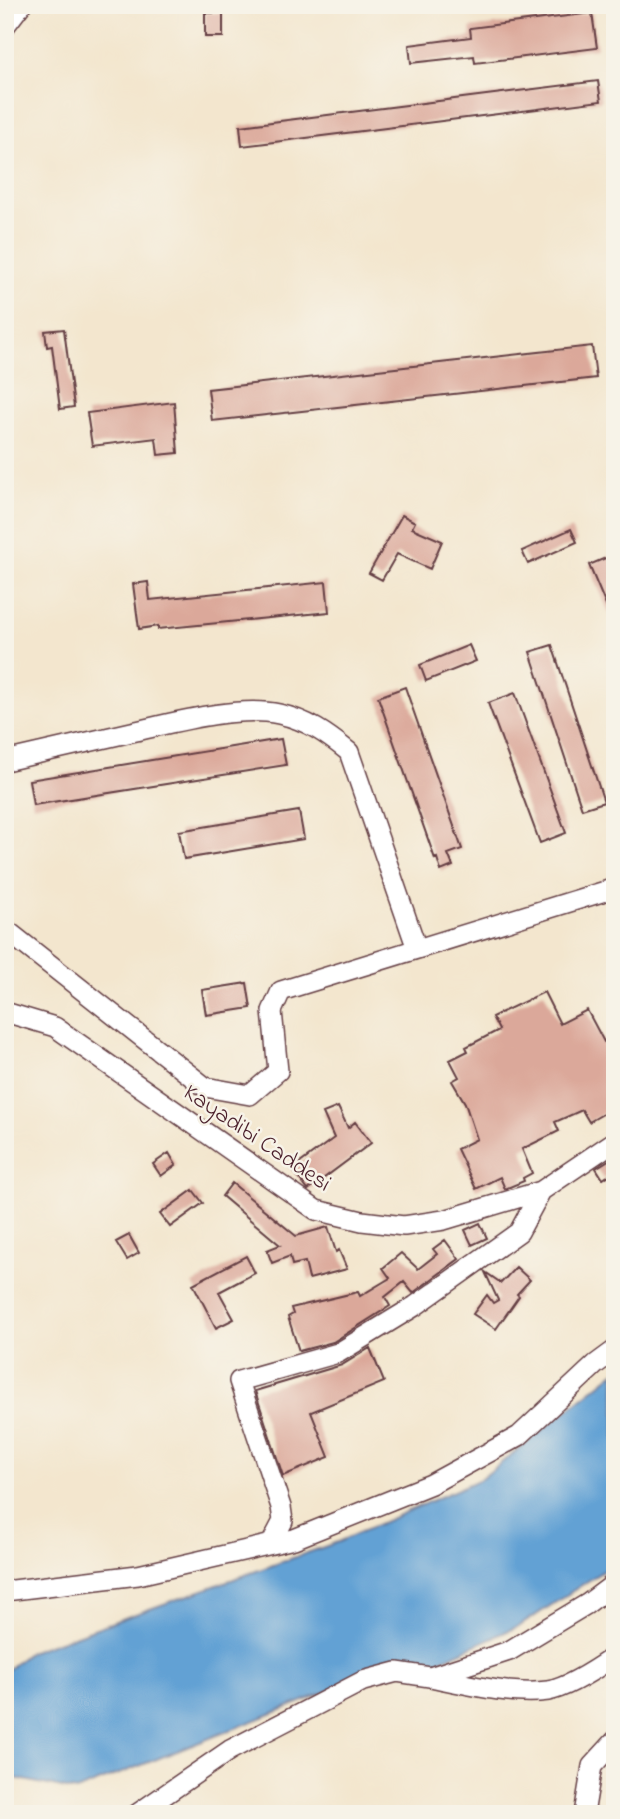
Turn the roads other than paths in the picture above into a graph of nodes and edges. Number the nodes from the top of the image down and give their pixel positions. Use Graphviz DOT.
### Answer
graph roads {
  1 [pos="22,5"];
  2 [pos="5,26"];
  3 [pos="5,761"];
  4 [pos="615,888"];
  5 [pos="5,929"];
  6 [pos="417,949"];
  7 [pos="5,1012"];
  8 [pos="615,1141"];
  9 [pos="541,1191"];
  10 [pos="615,1350"];
  11 [pos="271,1544"];
  12 [pos="615,1583"];
  13 [pos="5,1591"];
  14 [pos="615,1656"];
  15 [pos="429,1677"];
  16 [pos="615,1741"];
  17 [pos="137,1814"];
  18 [pos="584,1814"];
  1 -- 2 [label="street"];
  3 -- 6 [label="street"];
  4 -- 6 [label="street"];
  5 -- 6 [label="street"];
  7 -- 9 [label="street, Kayadibi Caddesi"];
  8 -- 9 [label="street, Kayadibi Caddesi"];
  9 -- 11 [label="street"];
  10 -- 11 [label="street"];
  11 -- 13 [label="street"];
  12 -- 15 [label="street"];
  14 -- 15 [label="street"];
  15 -- 17 [label="street"];
  16 -- 18 [label="street"];
}
